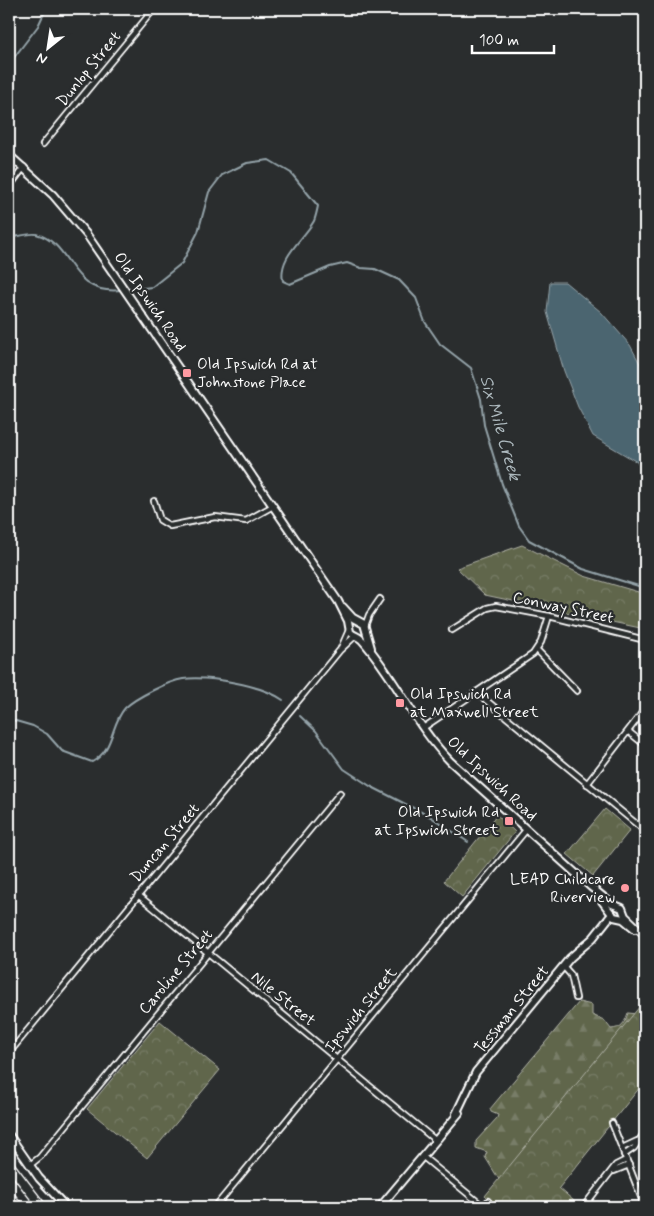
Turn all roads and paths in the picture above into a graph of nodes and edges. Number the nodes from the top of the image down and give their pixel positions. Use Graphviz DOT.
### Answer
graph roads {
  1 [pos="154,9"];
  2 [pos="43,144"];
  3 [pos="9,155"];
  4 [pos="24,167"];
  5 [pos="9,187"];
  6 [pos="154,501"];
  7 [pos="273,506"];
  8 [pos="380,599"];
  9 [pos="338,601"];
  10 [pos="369,615"];
  11 [pos="549,616"];
  12 [pos="360,621"];
  13 [pos="349,628"];
  14 [pos="365,628"];
  15 [pos="452,630"];
  16 [pos="356,636"];
  17 [pos="645,640"];
  18 [pos="340,650"];
  19 [pos="537,650"];
  20 [pos="373,654"];
  21 [pos="577,691"];
  22 [pos="476,692"];
  23 [pos="645,709"];
  24 [pos="423,728"];
  25 [pos="629,732"];
  26 [pos="645,745"];
  27 [pos="587,784"];
  28 [pos="340,793"];
  29 [pos="526,830"];
  30 [pos="645,831"];
  31 [pos="138,896"];
  32 [pos="617,913"];
  33 [pos="645,935"];
  34 [pos="208,953"];
  35 [pos="564,967"];
  36 [pos="576,998"];
  37 [pos="9,1053"];
  38 [pos="337,1059"];
  39 [pos="612,1123"];
  40 [pos="645,1132"];
  41 [pos="9,1135"];
  42 [pos="435,1140"];
  43 [pos="639,1140"];
  44 [pos="622,1148"];
  45 [pos="422,1156"];
  46 [pos="625,1157"];
  47 [pos="9,1164"];
  48 [pos="30,1165"];
  49 [pos="629,1166"];
  50 [pos="613,1172"];
  51 [pos="9,1195"];
  52 [pos="488,1201"];
  53 [pos="585,1205"];
  54 [pos="383,1206"];
  55 [pos="19,1207"];
  56 [pos="42,1207"];
  57 [pos="66,1207"];
  58 [pos="215,1207"];
  59 [pos="484,1207"];
  60 [pos="645,1207"];
  1 -- 2 [label="street, Dunlop Street"];
  3 -- 4 [label="main road, Old Ipswich Road"];
  4 -- 5 [label="street"];
  4 -- 7 [label="main road, Old Ipswich Road"];
  6 -- 7 [label="street"];
  7 -- 9 [label="main road, Old Ipswich Road"];
  8 -- 10 [label="street"];
  9 -- 12 [label="main road, Old Ipswich Road"];
  9 -- 13 [label="main road, Old Ipswich Road"];
  10 -- 12 [label="street"];
  10 -- 14 [label="street"];
  11 -- 15 [label="street, Conway Street"];
  11 -- 17 [label="street, Conway Street"];
  11 -- 19 [label="street"];
  12 -- 13 [label="main road"];
  12 -- 14 [label="main road, Old Ipswich Road"];
  13 -- 16 [label="main road, Old Ipswich Road"];
  13 -- 18 [label="street, Duncan Street"];
  14 -- 16 [label="main road"];
  14 -- 20 [label="main road, Old Ipswich Road"];
  16 -- 18 [label="street, Duncan Street"];
  16 -- 20 [label="main road, Old Ipswich Road"];
  18 -- 31 [label="street, Duncan Street"];
  19 -- 21 [label="street"];
  19 -- 22 [label="street"];
  20 -- 24 [label="main road, Old Ipswich Road"];
  22 -- 24 [label="street"];
  22 -- 27 [label="street"];
  23 -- 25 [label="street"];
  24 -- 29 [label="main road, Old Ipswich Road"];
  25 -- 26 [label="street"];
  25 -- 27 [label="street"];
  27 -- 30 [label="street"];
  28 -- 34 [label="street, Caroline Street"];
  29 -- 32 [label="main road, Old Ipswich Road"];
  29 -- 38 [label="street, Ipswich Street"];
  31 -- 34 [label="street, Nile Street"];
  31 -- 37 [label="street, Duncan Street"];
  32 -- 33 [label="main road, Old Ipswich Road"];
  32 -- 35 [label="main road, Tessman Street"];
  34 -- 38 [label="street, Nile Street"];
  34 -- 48 [label="street, Caroline Street"];
  35 -- 36 [label="street"];
  35 -- 42 [label="main road, Tessman Street"];
  38 -- 42 [label="street, Nile Street"];
  38 -- 58 [label="street, Ipswich Street"];
  39 -- 44 [label="street"];
  40 -- 43 [label="street"];
  41 -- 48 [label="main road"];
  42 -- 45 [label="main road, Tessman Street"];
  43 -- 44 [label="street"];
  43 -- 46 [label="street"];
  44 -- 46 [label="street"];
  45 -- 54 [label="main road, Tessman Street"];
  45 -- 59 [label="street"];
  46 -- 49 [label="street"];
  46 -- 50 [label="street"];
  47 -- 56 [label="highway"];
  48 -- 57 [label="main road"];
  49 -- 50 [label="street"];
  49 -- 60 [label="street"];
  50 -- 53 [label="street"];
  51 -- 55 [label="highway"];
  52 -- 59 [label="street"];
}
